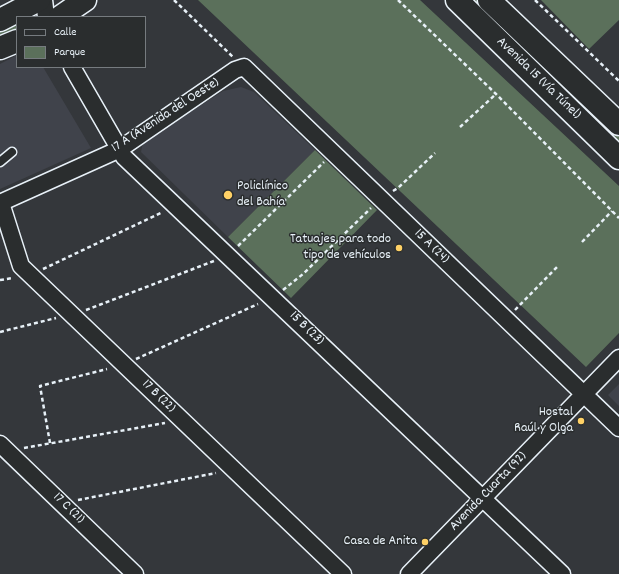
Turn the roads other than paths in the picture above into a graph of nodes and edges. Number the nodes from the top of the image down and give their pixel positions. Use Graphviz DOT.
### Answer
graph roads {
  1 [pos="39,0"];
  2 [pos="44,0"];
  3 [pos="85,0"];
  4 [pos="457,0"];
  5 [pos="489,0"];
  6 [pos="46,16"];
  7 [pos="61,16"];
  8 [pos="0,20"];
  9 [pos="16,41"];
  10 [pos="0,48"];
  11 [pos="244,67"];
  12 [pos="73,68"];
  13 [pos="619,124"];
  14 [pos="120,149"];
  15 [pos="12,152"];
  16 [pos="619,158"];
  17 [pos="0,162"];
  18 [pos="0,203"];
  19 [pos="619,358"];
  20 [pos="584,394"];
  21 [pos="619,428"];
  22 [pos="4,447"];
  23 [pos="483,498"];
  24 [pos="135,574"];
  25 [pos="343,574"];
  26 [pos="409,574"];
  27 [pos="562,574"];
  1 -- 8 [label="main road"];
  2 -- 6 [label="street"];
  3 -- 7 [label="main road"];
  4 -- 16 [label="main road, Avenida 15 (Vía Túnel)"];
  5 -- 13 [label="main road, Avenida 15 (Vía Túnel)"];
  9 -- 10 [label="main road"];
  11 -- 14 [label="street, 17 A (Avenida del Oeste)"];
  11 -- 20 [label="street, 15 A (24)"];
  12 -- 14 [label="street, 15 B (23)"];
  14 -- 18 [label="street, 17 A (Avenida del Oeste)"];
  14 -- 23 [label="street, 15 B (23)"];
  15 -- 17 [label="lane"];
  18 -- 25 [label="street, 17 B (22)"];
  19 -- 20 [label="street, Avenida Cuarta (92)"];
  20 -- 21 [label="street, 15 A (24)"];
  20 -- 23 [label="street, Avenida Cuarta (92)"];
  22 -- 24 [label="street, 17 C (21)"];
  23 -- 26 [label="street, Avenida Cuarta (92)"];
  23 -- 27 [label="street, 15 B (23)"];
}
